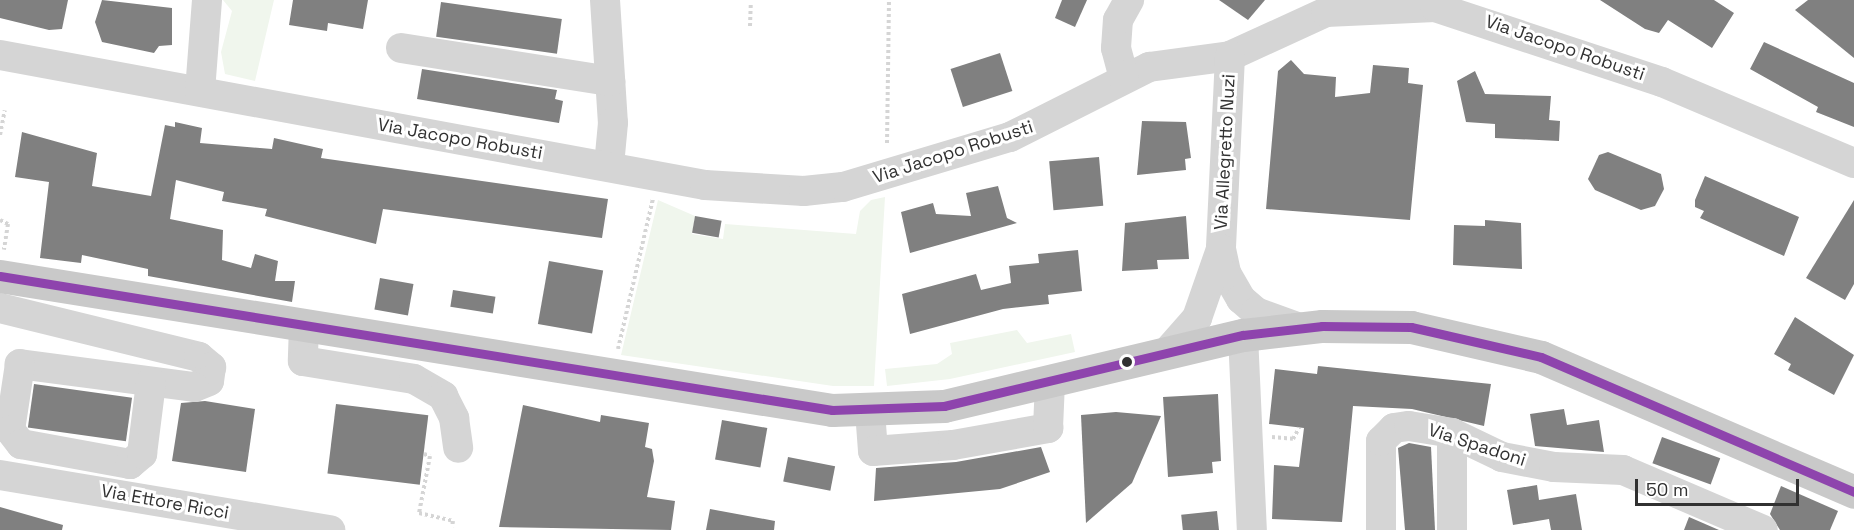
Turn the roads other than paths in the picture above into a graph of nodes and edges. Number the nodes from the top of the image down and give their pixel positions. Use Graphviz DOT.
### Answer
graph roads {
  1 [pos="207,0"];
  2 [pos="605,0"];
  3 [pos="1129,0"];
  4 [pos="401,48"];
  5 [pos="0,55"];
  6 [pos="1230,56"];
  7 [pos="1124,78"];
  8 [pos="610,81"];
  9 [pos="200,91"];
  10 [pos="1854,163"];
  11 [pos="609,165"];
  12 [pos="1221,249"];
  13 [pos="7,264"];
  14 [pos="0,308"];
  15 [pos="304,326"];
  16 [pos="1297,327"];
  17 [pos="1243,335"];
  18 [pos="1168,351"];
  19 [pos="151,382"];
  20 [pos="1050,382"];
  21 [pos="870,411"];
  22 [pos="1452,433"];
  23 [pos="458,448"];
  24 [pos="0,475"];
  25 [pos="1854,492"];
  26 [pos="330,530"];
  27 [pos="1252,530"];
  28 [pos="1381,530"];
  29 [pos="1452,530"];
  30 [pos="1763,530"];
  1 -- 9 [label="street"];
  2 -- 8 [label="street"];
  3 -- 7 [label="street"];
  4 -- 8 [label="street"];
  5 -- 9 [label="street, Via Jacopo Robusti"];
  6 -- 7 [label="street, Via Jacopo Robusti"];
  6 -- 10 [label="street, Via Jacopo Robusti"];
  6 -- 12 [label="street, Via Allegretto Nuzi"];
  7 -- 11 [label="street, Via Jacopo Robusti"];
  8 -- 11 [label="street"];
  9 -- 11 [label="street, Via Jacopo Robusti"];
  12 -- 16 [label="street, Via Allegretto Nuzi"];
  12 -- 18 [label="street, Via Allegretto Nuzi"];
  13 -- 15 [label="main road"];
  14 -- 19 [label="street"];
  15 -- 21 [label="main road"];
  15 -- 23 [label="street"];
  16 -- 17 [label="main road"];
  16 -- 25 [label="main road"];
  17 -- 18 [label="main road"];
  17 -- 27 [label="street"];
  18 -- 20 [label="main road"];
  19 -- 19 [label="street"];
  20 -- 21 [label="main road"];
  20 -- 21 [label="street"];
  22 -- 28 [label="street, Via Spadoni"];
  22 -- 29 [label="street"];
  22 -- 30 [label="street, Via Spadoni"];
  24 -- 26 [label="street, Via Ettore Ricci"];
}
